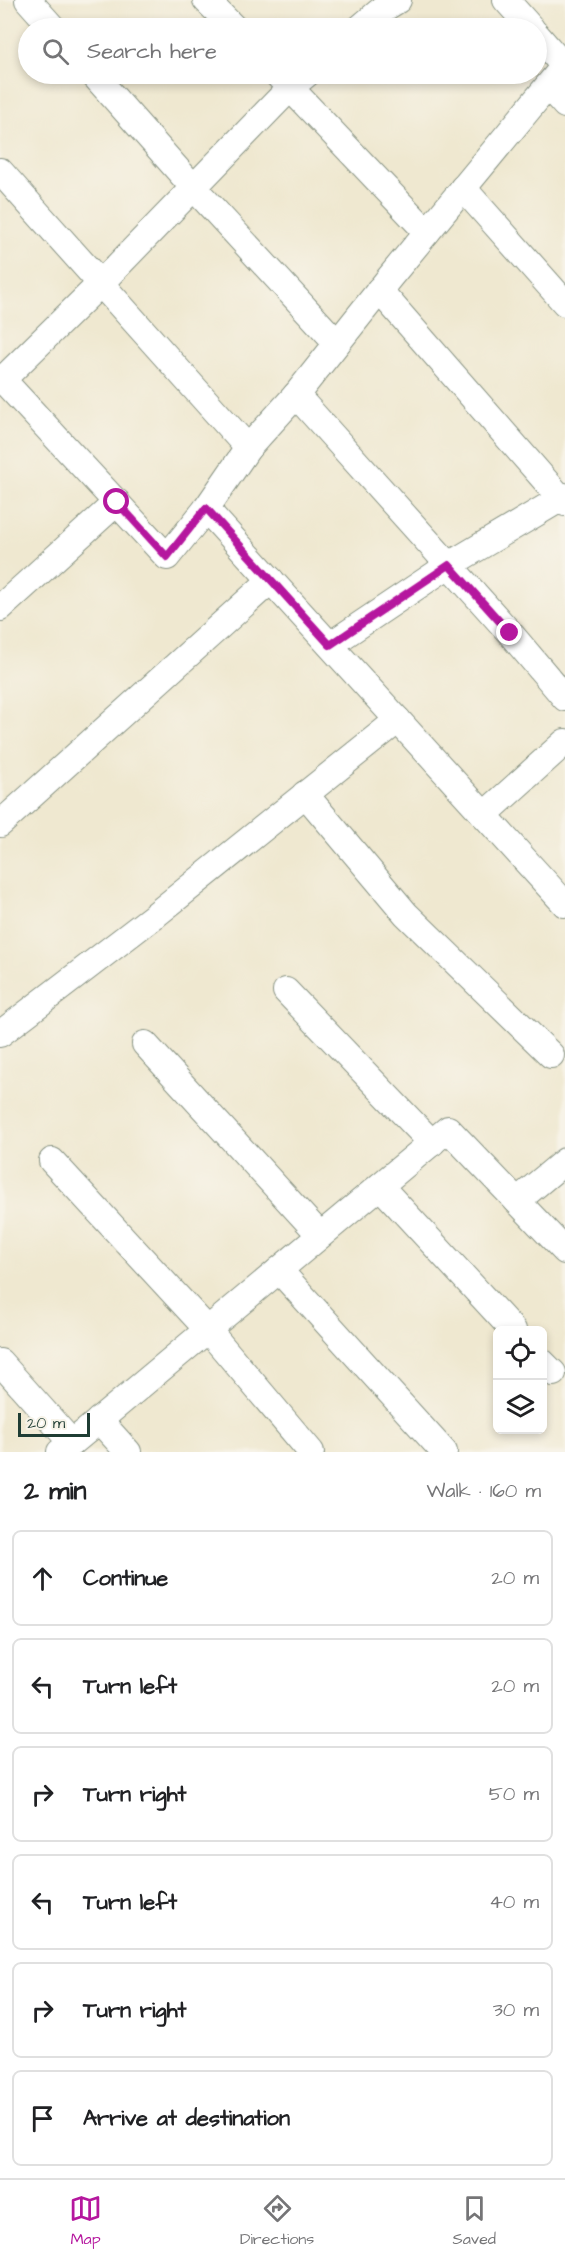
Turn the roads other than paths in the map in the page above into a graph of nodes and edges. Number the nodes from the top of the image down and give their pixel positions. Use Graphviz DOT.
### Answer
graph roads {
  1 [pos="28,0"];
  2 [pos="206,0"];
  3 [pos="506,0"];
  4 [pos="384,4"];
  5 [pos="45,18"];
  6 [pos="224,18"];
  7 [pos="370,18"];
  8 [pos="522,18"];
  9 [pos="547,45"];
  10 [pos="565,65"];
  11 [pos="102,84"];
  12 [pos="287,84"];
  13 [pos="297,84"];
  14 [pos="548,86"];
  15 [pos="565,105"];
  16 [pos="0,171"];
  17 [pos="194,188"];
  18 [pos="463,188"];
  19 [pos="427,232"];
  20 [pos="100,284"];
  21 [pos="379,290"];
  22 [pos="565,303"];
  23 [pos="337,343"];
  24 [pos="1,379"];
  25 [pos="296,395"];
  26 [pos="248,448"];
  27 [pos="564,499"];
  28 [pos="117,502"];
  29 [pos="206,508"];
  30 [pos="449,565"];
  31 [pos="271,580"];
  32 [pos="0,608"];
  33 [pos="330,645"];
  34 [pos="565,698"];
  35 [pos="398,720"];
  36 [pos="565,742"];
  37 [pos="305,794"];
  38 [pos="484,815"];
  39 [pos="0,824"];
  40 [pos="565,904"];
  41 [pos="286,991"];
  42 [pos="0,1034"];
  43 [pos="145,1044"];
  44 [pos="551,1055"];
  45 [pos="432,1143"];
  46 [pos="52,1161"];
  47 [pos="565,1161"];
  48 [pos="380,1186"];
  49 [pos="518,1201"];
  50 [pos="321,1235"];
  51 [pos="565,1251"];
  52 [pos="279,1270"];
  53 [pos="509,1326"];
  54 [pos="208,1330"];
  55 [pos="0,1362"];
  56 [pos="99,1420"];
  57 [pos="66,1447"];
  58 [pos="128,1452"];
  59 [pos="311,1452"];
  60 [pos="444,1452"];
  1 -- 5 [label="street"];
  2 -- 6 [label="street"];
  3 -- 8 [label="street"];
  4 -- 7 [label="street"];
  9 -- 10 [label="street"];
  10 -- 14 [label="street"];
  11 -- 17 [label="street"];
  12 -- 17 [label="street"];
  13 -- 19 [label="street"];
  14 -- 15 [label="street"];
  14 -- 18 [label="street"];
  16 -- 20 [label="street"];
  17 -- 20 [label="street"];
  17 -- 23 [label="street"];
  18 -- 19 [label="street"];
  18 -- 22 [label="street"];
  19 -- 21 [label="street"];
  20 -- 24 [label="street"];
  20 -- 26 [label="street"];
  21 -- 23 [label="street"];
  21 -- 27 [label="street"];
  23 -- 25 [label="street"];
  24 -- 28 [label="street"];
  25 -- 26 [label="street"];
  25 -- 30 [label="street"];
  26 -- 29 [label="street"];
  27 -- 30 [label="street"];
  28 -- 29 [label="street"];
  28 -- 32 [label="street"];
  29 -- 31 [label="street"];
  30 -- 33 [label="street"];
  30 -- 34 [label="street"];
  31 -- 33 [label="street"];
  31 -- 39 [label="street"];
  33 -- 35 [label="street"];
  35 -- 37 [label="street"];
  35 -- 38 [label="street"];
  36 -- 38 [label="street"];
  37 -- 42 [label="street"];
  37 -- 44 [label="street"];
  38 -- 40 [label="street"];
  41 -- 45 [label="street"];
  43 -- 50 [label="street"];
  45 -- 48 [label="street"];
  45 -- 49 [label="street"];
  46 -- 54 [label="street"];
  47 -- 49 [label="street"];
  48 -- 50 [label="street"];
  48 -- 53 [label="street"];
  49 -- 51 [label="street"];
  50 -- 52 [label="street"];
  52 -- 54 [label="street"];
  52 -- 60 [label="street"];
  54 -- 56 [label="street"];
  54 -- 59 [label="street"];
  55 -- 57 [label="street"];
  56 -- 57 [label="street"];
  56 -- 58 [label="street"];
}
